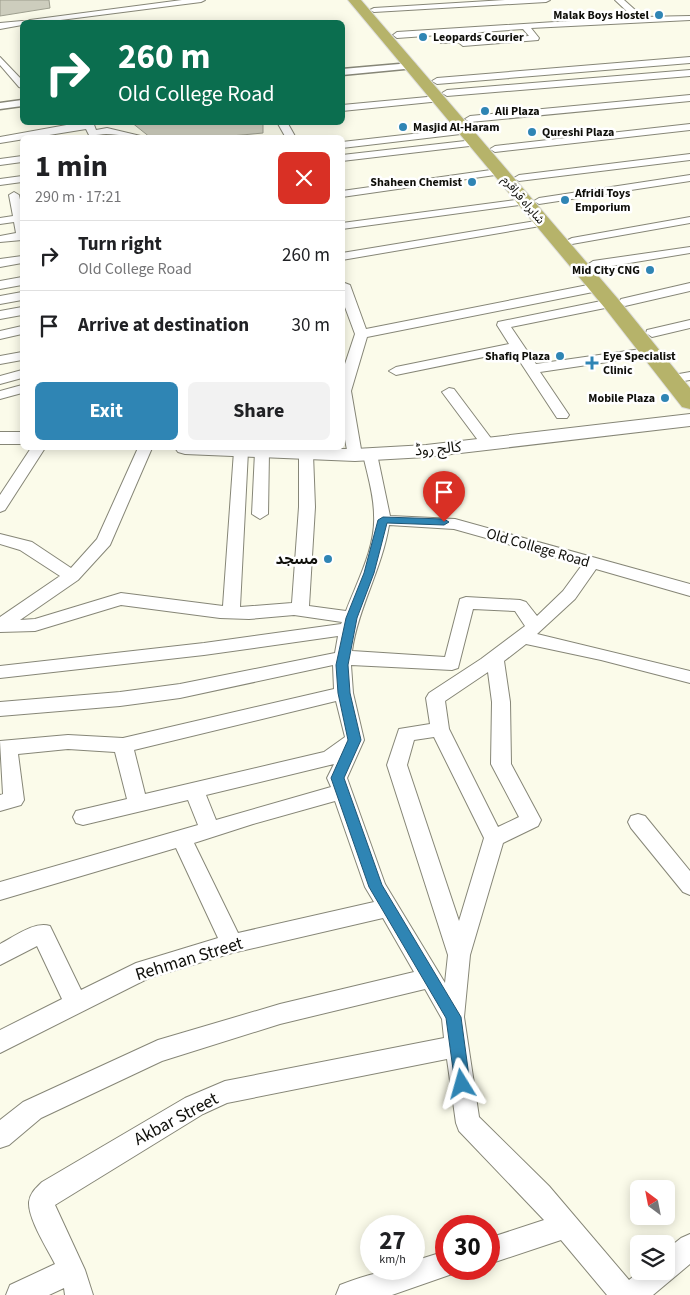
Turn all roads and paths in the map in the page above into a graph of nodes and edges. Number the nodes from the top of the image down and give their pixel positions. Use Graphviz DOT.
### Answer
graph roads {
  1 [pos="201,0"];
  2 [pos="354,0"];
  3 [pos="538,0"];
  4 [pos="546,0"];
  5 [pos="618,0"];
  6 [pos="497,3"];
  7 [pos="369,5"];
  8 [pos="690,18"];
  9 [pos="46,20"];
  10 [pos="641,20"];
  11 [pos="20,23"];
  12 [pos="560,24"];
  13 [pos="690,25"];
  14 [pos="0,26"];
  15 [pos="520,27"];
  16 [pos="400,39"];
  17 [pos="0,60"];
  18 [pos="690,60"];
  19 [pos="417,66"];
  20 [pos="345,72"];
  21 [pos="690,73"];
  22 [pos="20,82"];
  23 [pos="690,82"];
  24 [pos="441,91"];
  25 [pos="690,98"];
  26 [pos="505,99"];
  27 [pos="20,102"];
  28 [pos="0,106"];
  29 [pos="345,107"];
  30 [pos="90,127"];
  31 [pos="690,127"];
  32 [pos="470,131"];
  33 [pos="35,135"];
  34 [pos="75,135"];
  35 [pos="128,135"];
  36 [pos="20,137"];
  37 [pos="0,140"];
  38 [pos="345,145"];
  39 [pos="20,146"];
  40 [pos="495,149"];
  41 [pos="0,150"];
  42 [pos="345,157"];
  43 [pos="690,157"];
  44 [pos="20,159"];
  45 [pos="0,162"];
  46 [pos="20,169"];
  47 [pos="0,172"];
  48 [pos="498,172"];
  49 [pos="519,178"];
  50 [pos="690,178"];
  51 [pos="20,179"];
  52 [pos="0,182"];
  53 [pos="18,194"];
  54 [pos="345,194"];
  55 [pos="0,196"];
  56 [pos="531,201"];
  57 [pos="20,209"];
  58 [pos="20,217"];
  59 [pos="690,220"];
  60 [pos="0,221"];
  61 [pos="542,224"];
  62 [pos="345,226"];
  63 [pos="20,236"];
  64 [pos="0,238"];
  65 [pos="572,241"];
  66 [pos="690,250"];
  67 [pos="345,257"];
  68 [pos="20,260"];
  69 [pos="0,264"];
  70 [pos="592,265"];
  71 [pos="20,281"];
  72 [pos="0,284"];
  73 [pos="690,287"];
  74 [pos="598,288"];
  75 [pos="345,293"];
  76 [pos="20,296"];
  77 [pos="0,300"];
  78 [pos="618,303"];
  79 [pos="347,309"];
  80 [pos="20,311"];
  81 [pos="0,315"];
  82 [pos="690,324"];
  83 [pos="20,330"];
  84 [pos="652,333"];
  85 [pos="361,334"];
  86 [pos="0,335"];
  87 [pos="516,346"];
  88 [pos="648,352"];
  89 [pos="20,356"];
  90 [pos="0,360"];
  91 [pos="532,369"];
  92 [pos="396,370"];
  93 [pos="20,375"];
  94 [pos="688,379"];
  95 [pos="0,380"];
  96 [pos="345,388"];
  97 [pos="20,390"];
  98 [pos="449,392"];
  99 [pos="0,395"];
  100 [pos="345,399"];
  101 [pos="690,402"];
  102 [pos="562,415"];
  103 [pos="690,420"];
  104 [pos="488,444"];
  105 [pos="37,450"];
  106 [pos="144,450"];
  107 [pos="223,450"];
  108 [pos="242,451"];
  109 [pos="262,452"];
  110 [pos="306,454"];
  111 [pos="363,455"];
  112 [pos="0,507"];
  113 [pos="260,514"];
  114 [pos="383,520"];
  115 [pos="0,539"];
  116 [pos="591,563"];
  117 [pos="72,576"];
  118 [pos="690,590"];
  119 [pos="300,610"];
  120 [pos="231,612"];
  121 [pos="350,624"];
  122 [pos="0,626"];
  123 [pos="528,631"];
  124 [pos="344,658"];
  125 [pos="495,659"];
  126 [pos="0,672"];
  127 [pos="690,677"];
  128 [pos="344,693"];
  129 [pos="0,709"];
  130 [pos="440,730"];
  131 [pos="355,740"];
  132 [pos="123,745"];
  133 [pos="4,747"];
  134 [pos="194,790"];
  135 [pos="342,792"];
  136 [pos="0,803"];
  137 [pos="138,804"];
  138 [pos="83,817"];
  139 [pos="638,822"];
  140 [pos="210,830"];
  141 [pos="182,838"];
  142 [pos="494,838"];
  143 [pos="690,886"];
  144 [pos="0,891"];
  145 [pos="389,908"];
  146 [pos="232,944"];
  147 [pos="0,955"];
  148 [pos="459,955"];
  149 [pos="431,978"];
  150 [pos="76,1004"];
  151 [pos="453,1017"];
  152 [pos="0,1042"];
  153 [pos="457,1046"];
  154 [pos="0,1136"];
  155 [pos="565,1226"];
  156 [pos="500,1247"];
  157 [pos="690,1247"];
  158 [pos="675,1259"];
  159 [pos="435,1268"];
  160 [pos="72,1270"];
  161 [pos="650,1280"];
  162 [pos="20,1295"];
  163 [pos="79,1295"];
  164 [pos="350,1295"];
  165 [pos="624,1295"];
  166 [pos="632,1295"];
  1 -- 9 [label="street"];
  2 -- 19 [label="highway, شاہراہ قراقرم"];
  3 -- 4 [label="street"];
  3 -- 6 [label="street"];
  3 -- 12 [label="street"];
  5 -- 10 [label="street"];
  6 -- 7 [label="street"];
  6 -- 15 [label="street"];
  7 -- 16 [label="highway, شاہراہ قراقرم"];
  8 -- 10 [label="street"];
  10 -- 12 [label="street"];
  11 -- 14 [label="street"];
  12 -- 13 [label="street"];
  12 -- 15 [label="street"];
  15 -- 16 [label="street"];
  15 -- 16 [label="street"];
  16 -- 19 [label="highway, شاہراہ قراقرم"];
  17 -- 22 [label="street"];
  18 -- 24 [label="street"];
  19 -- 20 [label="street"];
  19 -- 24 [label="highway, شاہراہ قراقرم"];
  21 -- 24 [label="street"];
  23 -- 26 [label="street"];
  24 -- 29 [label="street"];
  24 -- 32 [label="highway, شاہراہ قراقرم"];
  25 -- 32 [label="street"];
  27 -- 28 [label="street"];
  30 -- 33 [label="street"];
  30 -- 34 [label="street"];
  30 -- 35 [label="street"];
  31 -- 40 [label="street"];
  32 -- 38 [label="street"];
  32 -- 40 [label="highway, شاہراہ قراقرم"];
  32 -- 42 [label="street"];
  32 -- 48 [label="highway, شاہراہ قراقرم"];
  36 -- 37 [label="street"];
  39 -- 41 [label="street"];
  40 -- 49 [label="highway, شاہراہ قراقرم"];
  43 -- 49 [label="street"];
  44 -- 45 [label="street"];
  46 -- 47 [label="street"];
  48 -- 54 [label="street"];
  48 -- 56 [label="highway, شاہراہ قراقرم"];
  49 -- 56 [label="highway, شاہراہ قراقرم"];
  50 -- 56 [label="street"];
  51 -- 52 [label="street"];
  53 -- 55 [label="street"];
  53 -- 57 [label="street"];
  56 -- 61 [label="highway, شاہراہ قراقرم"];
  56 -- 62 [label="street"];
  56 -- 65 [label="highway, شاہراہ قراقرم"];
  58 -- 60 [label="street"];
  59 -- 65 [label="street"];
  61 -- 67 [label="street"];
  61 -- 74 [label="highway, شاہراہ قراقرم"];
  63 -- 64 [label="street"];
  65 -- 70 [label="highway, شاہراہ قراقرم"];
  66 -- 70 [label="street"];
  68 -- 69 [label="street"];
  70 -- 78 [label="highway, شاہراہ قراقرم"];
  71 -- 72 [label="street"];
  73 -- 78 [label="street"];
  74 -- 78 [label="highway, شاہراہ قراقرم"];
  74 -- 85 [label="street"];
  75 -- 79 [label="street"];
  76 -- 77 [label="street"];
  78 -- 84 [label="highway, شاہراہ قراقرم"];
  78 -- 87 [label="street"];
  78 -- 88 [label="highway, شاہراہ قراقرم"];
  79 -- 85 [label="street"];
  80 -- 81 [label="street"];
  82 -- 84 [label="street"];
  83 -- 86 [label="street"];
  84 -- 94 [label="highway, شاہراہ قراقرم"];
  85 -- 96 [label="street"];
  87 -- 91 [label="street"];
  87 -- 92 [label="street"];
  88 -- 91 [label="street"];
  88 -- 101 [label="highway, شاہراہ قراقرم"];
  89 -- 90 [label="street"];
  91 -- 102 [label="street"];
  93 -- 95 [label="street"];
  97 -- 99 [label="street"];
  98 -- 104 [label="street"];
  100 -- 111 [label="street"];
  103 -- 104 [label="main road, کالج روڈ"];
  104 -- 111 [label="main road, کالج روڈ"];
  105 -- 112 [label="street"];
  106 -- 117 [label="street"];
  107 -- 108 [label="main road, کالج روڈ"];
  108 -- 109 [label="main road, کالج روڈ"];
  108 -- 120 [label="street"];
  109 -- 110 [label="main road, کالج روڈ"];
  109 -- 113 [label="street"];
  110 -- 111 [label="main road, کالج روڈ"];
  110 -- 119 [label="street"];
  111 -- 114 [label="street"];
  114 -- 116 [label="street, Old College Road"];
  114 -- 121 [label="street"];
  115 -- 117 [label="street"];
  116 -- 118 [label="street, Old College Road"];
  116 -- 123 [label="street"];
  117 -- 122 [label="street"];
  119 -- 120 [label="street"];
  119 -- 121 [label="street"];
  120 -- 122 [label="street"];
  121 -- 124 [label="street"];
  121 -- 126 [label="street"];
  123 -- 124 [label="street"];
  123 -- 125 [label="street"];
  123 -- 127 [label="street"];
  124 -- 128 [label="street"];
  124 -- 129 [label="street"];
  125 -- 130 [label="street"];
  125 -- 142 [label="street"];
  128 -- 131 [label="street"];
  128 -- 132 [label="street"];
  130 -- 142 [label="street"];
  130 -- 148 [label="street"];
  131 -- 134 [label="street"];
  131 -- 135 [label="street"];
  132 -- 133 [label="street"];
  132 -- 137 [label="street"];
  133 -- 136 [label="street"];
  134 -- 137 [label="street"];
  134 -- 140 [label="street"];
  135 -- 140 [label="street"];
  135 -- 145 [label="street"];
  137 -- 138 [label="street"];
  139 -- 143 [label="street"];
  140 -- 141 [label="street"];
  141 -- 144 [label="street"];
  141 -- 146 [label="street"];
  142 -- 148 [label="street"];
  145 -- 146 [label="street, Rehman Street"];
  145 -- 149 [label="street"];
  146 -- 150 [label="street, Rehman Street"];
  147 -- 150 [label="street"];
  148 -- 151 [label="street"];
  149 -- 151 [label="street"];
  149 -- 154 [label="street"];
  150 -- 152 [label="street, Rehman Street"];
  151 -- 153 [label="street"];
  153 -- 155 [label="street"];
  153 -- 160 [label="street, Akbar Street"];
  155 -- 156 [label="street"];
  155 -- 165 [label="street"];
  157 -- 158 [label="street"];
  159 -- 164 [label="street"];
  160 -- 162 [label="street"];
  160 -- 163 [label="street, Akbar Street"];
  161 -- 166 [label="street"];
}
